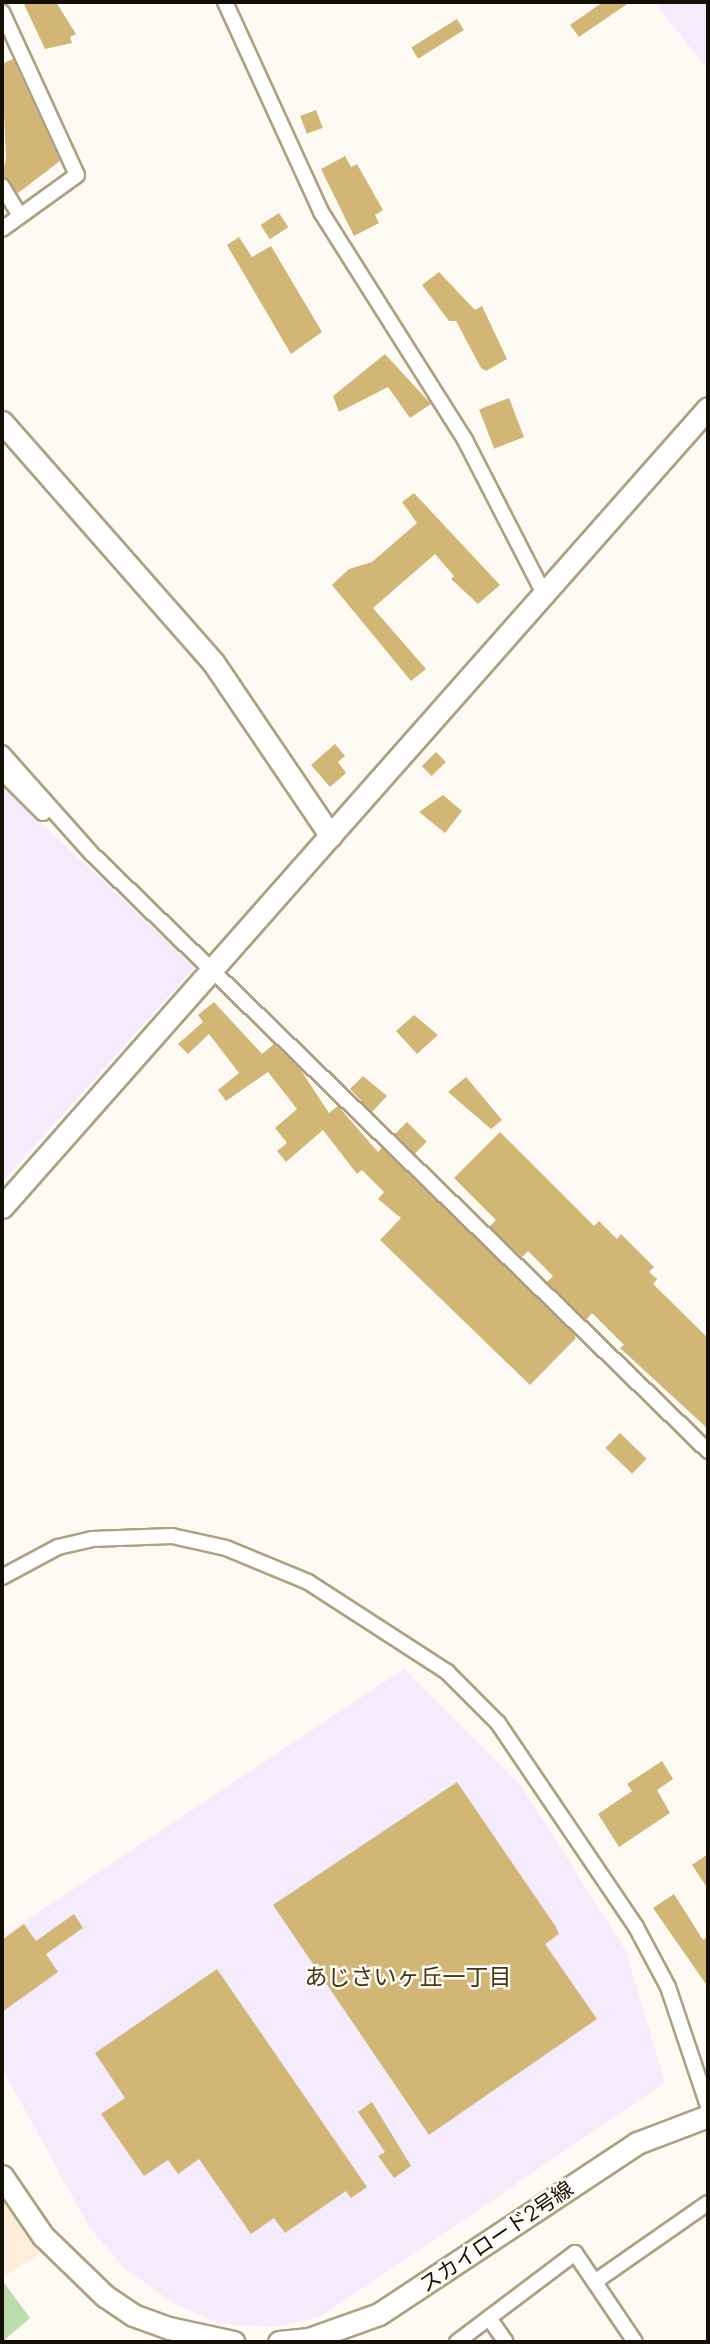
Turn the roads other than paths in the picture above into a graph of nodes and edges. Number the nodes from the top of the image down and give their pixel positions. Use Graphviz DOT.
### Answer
graph roads {
  1 [pos="225,2"];
  2 [pos="2,12"];
  3 [pos="2,186"];
  4 [pos="20,216"];
  5 [pos="2,229"];
  6 [pos="708,408"];
  7 [pos="2,422"];
  8 [pos="544,594"];
  9 [pos="2,753"];
  10 [pos="2,772"];
  11 [pos="76,836"];
  12 [pos="331,836"];
  13 [pos="214,968"];
  14 [pos="2,1207"];
  15 [pos="708,1451"];
  16 [pos="2,1577"];
  17 [pos="708,2105"];
  18 [pos="708,2116"];
  19 [pos="2,2176"];
  20 [pos="708,2203"];
  21 [pos="596,2281"];
  22 [pos="489,2318"];
  23 [pos="234,2342"];
  24 [pos="279,2342"];
  25 [pos="457,2342"];
  26 [pos="506,2342"];
  27 [pos="635,2342"];
  1 -- 8 [label="street"];
  2 -- 4 [label="street"];
  3 -- 4 [label="street"];
  4 -- 5 [label="street"];
  6 -- 8 [label="street"];
  7 -- 12 [label="street"];
  8 -- 12 [label="street"];
  9 -- 11 [label="street"];
  10 -- 11 [label="street"];
  11 -- 13 [label="street"];
  12 -- 13 [label="street"];
  13 -- 14 [label="street"];
  13 -- 15 [label="street"];
  16 -- 17 [label="street"];
  18 -- 24 [label="street, スカイロード2号線"];
  19 -- 23 [label="street"];
  20 -- 21 [label="street"];
  21 -- 22 [label="street"];
  21 -- 27 [label="street"];
  22 -- 25 [label="street"];
  22 -- 26 [label="street"];
}
